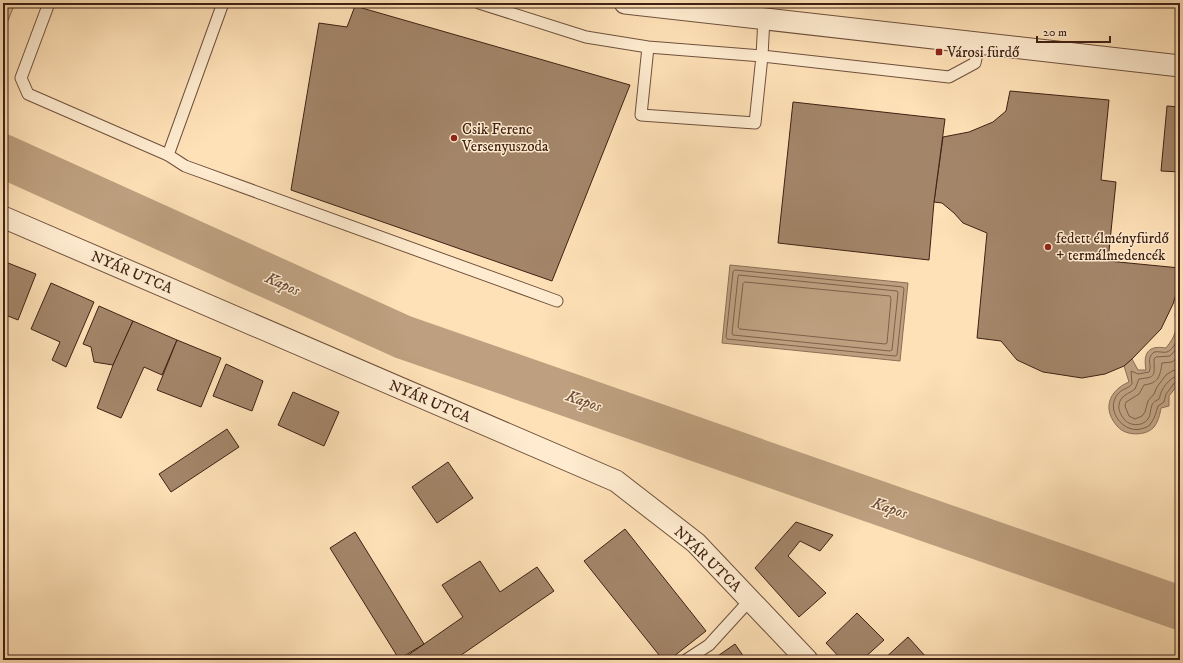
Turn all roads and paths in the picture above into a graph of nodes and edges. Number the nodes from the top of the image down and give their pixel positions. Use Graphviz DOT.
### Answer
graph roads {
  1 [pos="49,3"];
  2 [pos="223,3"];
  3 [pos="479,3"];
  4 [pos="625,3"];
  5 [pos="764,18"];
  6 [pos="979,44"];
  7 [pos="648,47"];
  8 [pos="762,56"];
  9 [pos="1180,66"];
  10 [pos="168,155"];
  11 [pos="3,217"];
  12 [pos="557,301"];
  13 [pos="750,600"];
  14 [pos="686,660"];
  15 [pos="807,660"];
  1 -- 10 [label="lane"];
  2 -- 10 [label="lane"];
  3 -- 7 [label="lane"];
  4 -- 5 [label="street"];
  5 -- 6 [label="street"];
  5 -- 8 [label="lane"];
  6 -- 8 [label="lane"];
  6 -- 9 [label="street"];
  7 -- 8 [label="lane"];
  7 -- 8 [label="lane"];
  10 -- 12 [label="lane"];
  11 -- 13 [label="street, NYÁR UTCA"];
  13 -- 14 [label="lane"];
  13 -- 15 [label="street, NYÁR UTCA"];
}
